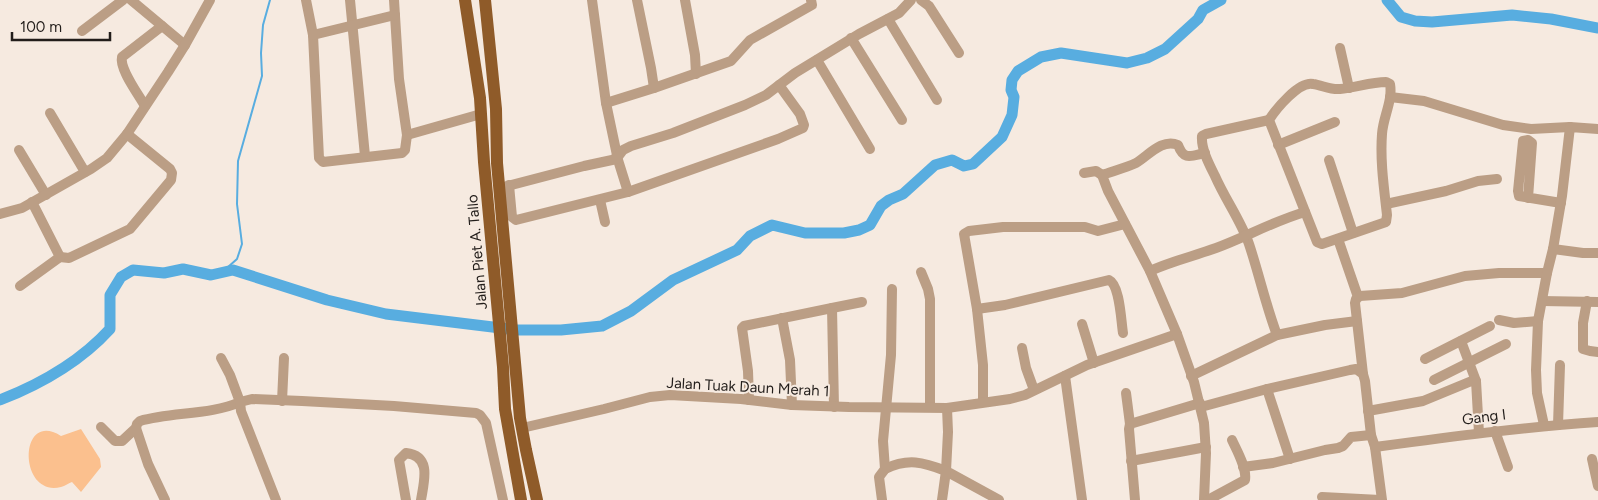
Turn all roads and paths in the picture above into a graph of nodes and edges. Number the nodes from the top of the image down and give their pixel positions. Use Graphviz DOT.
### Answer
graph roads {
  1 [pos="123,0"];
  2 [pos="131,0"];
  3 [pos="210,0"];
  4 [pos="306,0"];
  5 [pos="350,0"];
  6 [pos="394,0"];
  7 [pos="464,0"];
  8 [pos="485,0"];
  9 [pos="592,0"];
  10 [pos="637,0"];
  11 [pos="685,0"];
  12 [pos="811,0"];
  13 [pos="911,0"];
  14 [pos="921,0"];
  15 [pos="395,15"];
  16 [pos="888,19"];
  17 [pos="162,26"];
  18 [pos="352,26"];
  19 [pos="82,31"];
  20 [pos="313,35"];
  21 [pos="851,38"];
  22 [pos="185,46"];
  23 [pos="1340,48"];
  24 [pos="958,53"];
  25 [pos="816,60"];
  26 [pos="696,74"];
  27 [pos="779,85"];
  28 [pos="654,88"];
  29 [pos="1350,88"];
  30 [pos="1390,97"];
  31 [pos="936,100"];
  32 [pos="606,103"];
  33 [pos="146,106"];
  34 [pos="50,113"];
  35 [pos="481,114"];
  36 [pos="902,120"];
  37 [pos="1269,120"];
  38 [pos="1335,122"];
  39 [pos="1570,127"];
  40 [pos="1598,129"];
  41 [pos="127,134"];
  42 [pos="407,135"];
  43 [pos="1278,145"];
  44 [pos="870,149"];
  45 [pos="19,150"];
  46 [pos="1205,153"];
  47 [pos="365,156"];
  48 [pos="618,156"];
  49 [pos="1329,160"];
  50 [pos="85,172"];
  51 [pos="1084,173"];
  52 [pos="1102,175"];
  53 [pos="1497,179"];
  54 [pos="504,187"];
  55 [pos="628,192"];
  56 [pos="46,195"];
  57 [pos="1528,198"];
  58 [pos="600,200"];
  59 [pos="32,202"];
  60 [pos="1561,203"];
  61 [pos="1386,204"];
  62 [pos="1305,212"];
  63 [pos="0,214"];
  64 [pos="605,222"];
  65 [pos="1125,224"];
  66 [pos="1353,233"];
  67 [pos="1245,234"];
  68 [pos="1338,239"];
  69 [pos="499,249"];
  70 [pos="1553,249"];
  71 [pos="1598,252"];
  72 [pos="60,257"];
  73 [pos="1150,271"];
  74 [pos="921,272"];
  75 [pos="1547,273"];
  76 [pos="20,286"];
  77 [pos="892,289"];
  78 [pos="1358,297"];
  79 [pos="1542,301"];
  80 [pos="862,302"];
  81 [pos="1593,302"];
  82 [pos="832,308"];
  83 [pos="977,309"];
  84 [pos="782,318"];
  85 [pos="1499,320"];
  86 [pos="1357,321"];
  87 [pos="1538,321"];
  88 [pos="1082,324"];
  89 [pos="1490,326"];
  90 [pos="1123,333"];
  91 [pos="1177,334"];
  92 [pos="1277,335"];
  93 [pos="1461,341"];
  94 [pos="1506,344"];
  95 [pos="1022,348"];
  96 [pos="1598,352"];
  97 [pos="221,358"];
  98 [pos="284,358"];
  99 [pos="1425,359"];
  100 [pos="1094,363"];
  101 [pos="1470,363"];
  102 [pos="1560,365"];
  103 [pos="1363,374"];
  104 [pos="1065,376"];
  105 [pos="1191,376"];
  106 [pos="1434,380"];
  107 [pos="1476,380"];
  108 [pos="1267,389"];
  109 [pos="1034,390"];
  110 [pos="1126,394"];
  111 [pos="748,400"];
  112 [pos="282,401"];
  113 [pos="240,402"];
  114 [pos="983,402"];
  115 [pos="1200,405"];
  116 [pos="792,406"];
  117 [pos="930,406"];
  118 [pos="834,407"];
  119 [pos="886,407"];
  120 [pos="947,408"];
  121 [pos="1368,411"];
  122 [pos="1598,422"];
  123 [pos="1130,424"];
  124 [pos="1544,425"];
  125 [pos="1558,425"];
  126 [pos="101,427"];
  127 [pos="136,428"];
  128 [pos="522,428"];
  129 [pos="1495,431"];
  130 [pos="1479,433"];
  131 [pos="1232,440"];
  132 [pos="1373,441"];
  133 [pos="1206,447"];
  134 [pos="1290,459"];
  135 [pos="1592,459"];
  136 [pos="1131,461"];
  137 [pos="1243,467"];
  138 [pos="1508,467"];
  139 [pos="885,469"];
  140 [pos="946,471"];
  141 [pos="1598,486"];
  142 [pos="406,497"];
  143 [pos="1322,497"];
  144 [pos="164,500"];
  145 [pos="276,500"];
  146 [pos="420,500"];
  147 [pos="503,500"];
  148 [pos="521,500"];
  149 [pos="537,500"];
  150 [pos="882,500"];
  151 [pos="942,500"];
  152 [pos="999,500"];
  153 [pos="1082,500"];
  154 [pos="1135,500"];
  155 [pos="1204,500"];
  156 [pos="1208,500"];
  157 [pos="1381,500"];
  1 -- 19 [label="street"];
  2 -- 17 [label="street"];
  3 -- 22 [label="street"];
  4 -- 20 [label="street"];
  5 -- 18 [label="street"];
  6 -- 15 [label="street"];
  7 -- 35 [label="main road, Jalan Piet A. Tallo"];
  8 -- 54 [label="main road, Jalan Piet A. Tallo"];
  9 -- 32 [label="street"];
  10 -- 28 [label="street"];
  11 -- 26 [label="street"];
  12 -- 26 [label="street"];
  13 -- 16 [label="street"];
  14 -- 24 [label="street"];
  15 -- 18 [label="street"];
  15 -- 42 [label="street"];
  16 -- 21 [label="street"];
  16 -- 31 [label="street"];
  17 -- 22 [label="street"];
  17 -- 33 [label="street"];
  18 -- 20 [label="street"];
  18 -- 47 [label="street"];
  20 -- 47 [label="street"];
  21 -- 25 [label="street"];
  21 -- 36 [label="street"];
  22 -- 33 [label="street"];
  23 -- 29 [label="street"];
  25 -- 27 [label="street"];
  25 -- 44 [label="street"];
  26 -- 28 [label="street"];
  27 -- 48 [label="street"];
  27 -- 55 [label="street"];
  28 -- 32 [label="street"];
  29 -- 30 [label="street"];
  29 -- 37 [label="street"];
  30 -- 39 [label="street"];
  30 -- 61 [label="street"];
  32 -- 48 [label="street"];
  33 -- 41 [label="street"];
  34 -- 50 [label="street"];
  35 -- 42 [label="street"];
  35 -- 69 [label="main road, Jalan Piet A. Tallo"];
  37 -- 43 [label="street"];
  37 -- 46 [label="street"];
  38 -- 43 [label="street"];
  39 -- 40 [label="street"];
  39 -- 60 [label="street"];
  41 -- 50 [label="street"];
  41 -- 72 [label="street"];
  42 -- 47 [label="street"];
  43 -- 62 [label="street"];
  45 -- 56 [label="street"];
  46 -- 52 [label="street"];
  46 -- 67 [label="street"];
  48 -- 54 [label="street"];
  48 -- 55 [label="street"];
  49 -- 66 [label="street"];
  50 -- 56 [label="street"];
  51 -- 52 [label="street"];
  52 -- 65 [label="street"];
  53 -- 61 [label="street"];
  54 -- 58 [label="street"];
  54 -- 69 [label="main road, Jalan Piet A. Tallo"];
  55 -- 58 [label="street"];
  56 -- 59 [label="street"];
  57 -- 57 [label="street"];
  57 -- 60 [label="street"];
  58 -- 64 [label="street"];
  59 -- 63 [label="street"];
  59 -- 72 [label="street"];
  60 -- 70 [label="street"];
  61 -- 66 [label="street"];
  62 -- 67 [label="street"];
  62 -- 68 [label="street"];
  65 -- 73 [label="street"];
  65 -- 83 [label="street"];
  66 -- 68 [label="street"];
  67 -- 73 [label="street"];
  67 -- 92 [label="street"];
  68 -- 78 [label="street"];
  69 -- 128 [label="main road, Jalan Piet A. Tallo"];
  69 -- 148 [label="main road, Jalan Piet A. Tallo"];
  70 -- 71 [label="street"];
  70 -- 75 [label="street"];
  72 -- 76 [label="street"];
  73 -- 91 [label="street"];
  74 -- 117 [label="street"];
  75 -- 78 [label="street"];
  75 -- 79 [label="street"];
  77 -- 119 [label="street"];
  78 -- 86 [label="street"];
  79 -- 81 [label="street"];
  79 -- 87 [label="street"];
  80 -- 82 [label="street"];
  81 -- 96 [label="street"];
  82 -- 84 [label="street"];
  82 -- 118 [label="street"];
  83 -- 90 [label="street"];
  83 -- 114 [label="street"];
  84 -- 111 [label="street"];
  84 -- 116 [label="street"];
  85 -- 87 [label="street"];
  86 -- 92 [label="street"];
  86 -- 103 [label="street"];
  87 -- 124 [label="street"];
  88 -- 100 [label="street"];
  89 -- 93 [label="street"];
  91 -- 100 [label="street, Jalan Tuak Daun Merah 1"];
  91 -- 105 [label="street"];
  92 -- 105 [label="street"];
  93 -- 99 [label="street"];
  93 -- 101 [label="street"];
  94 -- 101 [label="street"];
  95 -- 109 [label="street"];
  97 -- 113 [label="street"];
  98 -- 112 [label="street"];
  100 -- 104 [label="street, Jalan Tuak Daun Merah 1"];
  101 -- 106 [label="street"];
  101 -- 107 [label="street"];
  102 -- 125 [label="street"];
  103 -- 108 [label="street"];
  103 -- 121 [label="street"];
  104 -- 109 [label="street, Jalan Tuak Daun Merah 1"];
  104 -- 153 [label="street"];
  105 -- 115 [label="street"];
  107 -- 121 [label="street"];
  107 -- 130 [label="street"];
  108 -- 115 [label="street"];
  108 -- 134 [label="street"];
  109 -- 114 [label="street, Jalan Tuak Daun Merah 1"];
  110 -- 123 [label="street"];
  111 -- 116 [label="street, Jalan Tuak Daun Merah 1"];
  111 -- 128 [label="street, Jalan Tuak Daun Merah 1"];
  112 -- 113 [label="street"];
  112 -- 147 [label="street"];
  113 -- 127 [label="street"];
  113 -- 145 [label="street"];
  114 -- 120 [label="street, Jalan Tuak Daun Merah 1"];
  115 -- 123 [label="street"];
  115 -- 133 [label="street"];
  116 -- 118 [label="street, Jalan Tuak Daun Merah 1"];
  117 -- 119 [label="street, Jalan Tuak Daun Merah 1"];
  117 -- 120 [label="street, Jalan Tuak Daun Merah 1"];
  118 -- 119 [label="street, Jalan Tuak Daun Merah 1"];
  119 -- 139 [label="street"];
  120 -- 140 [label="street"];
  121 -- 132 [label="street"];
  122 -- 125 [label="street, Gang I"];
  123 -- 136 [label="street"];
  124 -- 125 [label="street, Gang I"];
  124 -- 129 [label="street, Gang I"];
  126 -- 127 [label="street"];
  127 -- 144 [label="street"];
  128 -- 149 [label="main road, Jalan Piet A. Tallo"];
  129 -- 130 [label="street, Gang I"];
  129 -- 138 [label="street"];
  130 -- 132 [label="street, Gang I"];
  131 -- 137 [label="street"];
  132 -- 134 [label="street, Gang I"];
  132 -- 157 [label="street"];
  133 -- 136 [label="street"];
  133 -- 155 [label="street"];
  134 -- 137 [label="street, Gang I"];
  135 -- 141 [label="street"];
  136 -- 154 [label="street"];
  137 -- 156 [label="street"];
  139 -- 140 [label="street"];
  139 -- 150 [label="street"];
  140 -- 151 [label="street"];
  140 -- 152 [label="street"];
  142 -- 146 [label="street"];
  142 -- 146 [label="street"];
  143 -- 157 [label="street"];
}
